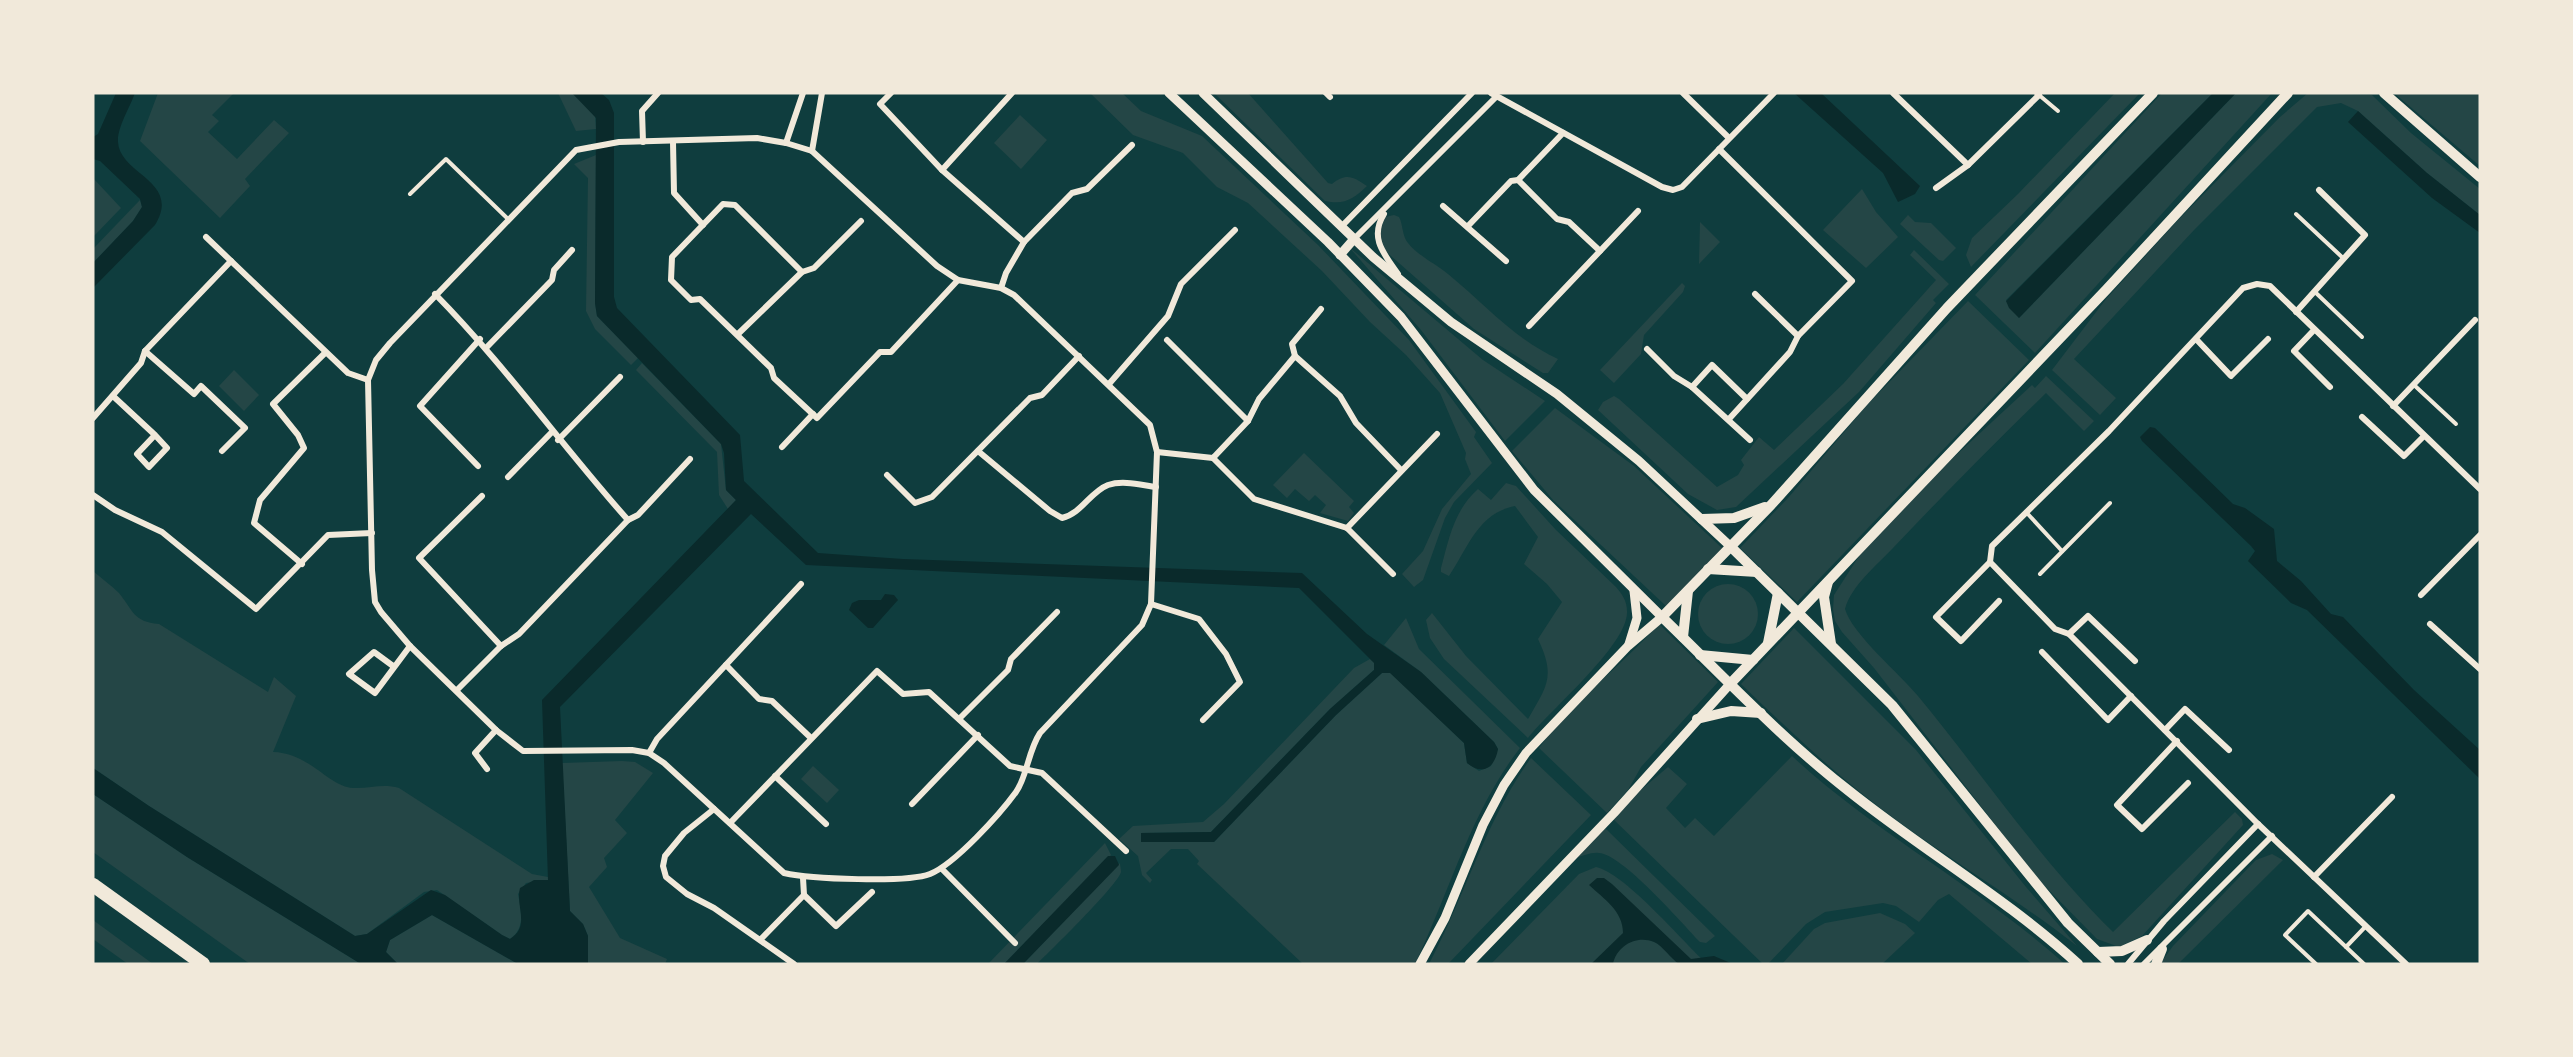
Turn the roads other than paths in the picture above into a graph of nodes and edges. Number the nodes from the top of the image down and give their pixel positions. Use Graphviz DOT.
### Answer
graph roads {
  1 [pos="658,93"];
  2 [pos="803,93"];
  3 [pos="822,93"];
  4 [pos="891,93"];
  5 [pos="1012,93"];
  6 [pos="1169,93"];
  7 [pos="1203,93"];
  8 [pos="1472,93"];
  9 [pos="1683,93"];
  10 [pos="1774,93"];
  11 [pos="1893,93"];
  12 [pos="2153,93"];
  13 [pos="2288,93"];
  14 [pos="2384,93"];
  15 [pos="2038,94"];
  16 [pos="1494,95"];
  17 [pos="2058,111"];
  18 [pos="1563,133"];
  19 [pos="1729,138"];
  20 [pos="643,142"];
  21 [pos="673,142"];
  22 [pos="786,143"];
  23 [pos="1132,145"];
  24 [pos="1719,149"];
  25 [pos="812,151"];
  26 [pos="1968,165"];
  27 [pos="942,170"];
  28 [pos="2480,177"];
  29 [pos="1518,180"];
  30 [pos="1936,188"];
  31 [pos="2319,190"];
  32 [pos="410,194"];
  33 [pos="1389,205"];
  34 [pos="1443,206"];
  35 [pos="1638,211"];
  36 [pos="2296,214"];
  37 [pos="508,219"];
  38 [pos="861,221"];
  39 [pos="704,225"];
  40 [pos="1468,226"];
  41 [pos="1341,227"];
  42 [pos="1235,230"];
  43 [pos="206,237"];
  44 [pos="1354,239"];
  45 [pos="1024,242"];
  46 [pos="1328,242"];
  47 [pos="572,250"];
  48 [pos="1600,251"];
  49 [pos="1340,255"];
  50 [pos="2343,258"];
  51 [pos="231,261"];
  52 [pos="1506,261"];
  53 [pos="802,272"];
  54 [pos="1400,277"];
  55 [pos="958,280"];
  56 [pos="1001,288"];
  57 [pos="2314,291"];
  58 [pos="435,294"];
  59 [pos="1755,294"];
  60 [pos="1321,309"];
  61 [pos="2296,312"];
  62 [pos="2475,320"];
  63 [pos="1529,326"];
  64 [pos="2314,330"];
  65 [pos="738,334"];
  66 [pos="1798,336"];
  67 [pos="2362,337"];
  68 [pos="480,339"];
  69 [pos="2196,339"];
  70 [pos="2268,339"];
  71 [pos="1167,340"];
  72 [pos="486,348"];
  73 [pos="1647,350"];
  74 [pos="145,351"];
  75 [pos="325,353"];
  76 [pos="1079,356"];
  77 [pos="1295,356"];
  78 [pos="620,376"];
  79 [pos="368,380"];
  80 [pos="1109,384"];
  81 [pos="2414,385"];
  82 [pos="1692,387"];
  83 [pos="2330,387"];
  84 [pos="113,396"];
  85 [pos="1747,399"];
  86 [pos="2393,406"];
  87 [pos="813,414"];
  88 [pos="2362,417"];
  89 [pos="93,418"];
  90 [pos="1729,419"];
  91 [pos="1248,421"];
  92 [pos="2456,424"];
  93 [pos="552,432"];
  94 [pos="1437,434"];
  95 [pos="155,435"];
  96 [pos="2424,436"];
  97 [pos="558,440"];
  98 [pos="1750,440"];
  99 [pos="782,447"];
  100 [pos="222,451"];
  101 [pos="978,451"];
  102 [pos="1157,452"];
  103 [pos="1214,458"];
  104 [pos="690,459"];
  105 [pos="478,466"];
  106 [pos="1401,471"];
  107 [pos="887,476"];
  108 [pos="508,477"];
  109 [pos="1156,487"];
  110 [pos="2480,489"];
  111 [pos="93,495"];
  112 [pos="482,496"];
  113 [pos="2110,503"];
  114 [pos="1771,505"];
  115 [pos="2026,512"];
  116 [pos="1702,519"];
  117 [pos="628,520"];
  118 [pos="1347,528"];
  119 [pos="372,533"];
  120 [pos="2480,535"];
  121 [pos="1730,546"];
  122 [pos="2062,551"];
  123 [pos="1990,562"];
  124 [pos="302,564"];
  125 [pos="1708,569"];
  126 [pos="1757,572"];
  127 [pos="2040,573"];
  128 [pos="1393,574"];
  129 [pos="1829,580"];
  130 [pos="801,584"];
  131 [pos="1634,591"];
  132 [pos="1688,591"];
  133 [pos="1778,593"];
  134 [pos="2421,595"];
  135 [pos="1999,601"];
  136 [pos="1151,604"];
  137 [pos="1057,612"];
  138 [pos="1798,612"];
  139 [pos="1662,617"];
  140 [pos="2430,624"];
  141 [pos="2069,634"];
  142 [pos="1683,637"];
  143 [pos="1768,643"];
  144 [pos="1831,644"];
  145 [pos="410,646"];
  146 [pos="501,646"];
  147 [pos="1628,646"];
  148 [pos="2042,652"];
  149 [pos="1700,655"];
  150 [pos="1753,660"];
  151 [pos="2135,661"];
  152 [pos="726,665"];
  153 [pos="393,666"];
  154 [pos="2480,669"];
  155 [pos="1730,684"];
  156 [pos="457,690"];
  157 [pos="2131,696"];
  158 [pos="1761,713"];
  159 [pos="958,719"];
  160 [pos="1697,719"];
  161 [pos="1203,720"];
  162 [pos="496,730"];
  163 [pos="2165,730"];
  164 [pos="978,735"];
  165 [pos="811,738"];
  166 [pos="2177,741"];
  167 [pos="2229,750"];
  168 [pos="649,753"];
  169 [pos="487,769"];
  170 [pos="1024,769"];
  171 [pos="775,776"];
  172 [pos="2188,783"];
  173 [pos="2392,797"];
  174 [pos="912,804"];
  175 [pos="714,810"];
  176 [pos="730,823"];
  177 [pos="826,824"];
  178 [pos="2258,824"];
  179 [pos="2272,836"];
  180 [pos="1126,851"];
  181 [pos="942,868"];
  182 [pos="2314,877"];
  183 [pos="803,878"];
  184 [pos="93,885"];
  185 [pos="872,892"];
  186 [pos="804,895"];
  187 [pos="2366,926"];
  188 [pos="761,939"];
  189 [pos="2147,940"];
  190 [pos="1015,943"];
  191 [pos="2346,947"];
  192 [pos="2162,949"];
  193 [pos="2098,952"];
  194 [pos="203,964"];
  195 [pos="794,964"];
  196 [pos="1420,964"];
  197 [pos="1469,964"];
  198 [pos="2078,964"];
  199 [pos="2110,964"];
  200 [pos="2128,964"];
  201 [pos="2144,964"];
  202 [pos="2156,964"];
  203 [pos="2316,964"];
  204 [pos="2364,964"];
  205 [pos="2406,964"];
  1 -- 20 [label="street"];
  2 -- 22 [label="street"];
  3 -- 25 [label="street"];
  4 -- 27 [label="street"];
  5 -- 27 [label="street"];
  6 -- 46 [label="street"];
  7 -- 41 [label="street"];
  8 -- 41 [label="street"];
  9 -- 19 [label="street"];
  10 -- 19 [label="street"];
  11 -- 26 [label="street"];
  12 -- 114 [label="main road"];
  13 -- 129 [label="main road"];
  14 -- 28 [label="main road"];
  15 -- 17 [label="lane"];
  15 -- 26 [label="street"];
  16 -- 18 [label="street"];
  16 -- 33 [label="street"];
  18 -- 24 [label="street"];
  18 -- 29 [label="street"];
  19 -- 24 [label="street"];
  20 -- 21 [label="street"];
  20 -- 37 [label="street"];
  21 -- 22 [label="street"];
  21 -- 39 [label="street"];
  22 -- 25 [label="street"];
  23 -- 45 [label="street"];
  24 -- 66 [label="street"];
  25 -- 55 [label="street"];
  26 -- 30 [label="street"];
  27 -- 45 [label="street"];
  29 -- 40 [label="street"];
  29 -- 48 [label="street"];
  31 -- 50 [label="street"];
  32 -- 37 [label="lane"];
  33 -- 44 [label="street"];
  33 -- 54 [label="street"];
  34 -- 40 [label="street"];
  35 -- 48 [label="street"];
  36 -- 50 [label="lane"];
  37 -- 58 [label="street"];
  38 -- 53 [label="street"];
  39 -- 53 [label="street"];
  39 -- 65 [label="street"];
  40 -- 52 [label="street"];
  41 -- 44 [label="street"];
  41 -- 46 [label="street"];
  42 -- 80 [label="street"];
  43 -- 51 [label="street"];
  44 -- 49 [label="street"];
  44 -- 54 [label="street"];
  45 -- 56 [label="street"];
  46 -- 49 [label="street"];
  47 -- 72 [label="street"];
  48 -- 63 [label="street"];
  49 -- 131 [label="street"];
  50 -- 57 [label="street"];
  51 -- 74 [label="street"];
  51 -- 75 [label="street"];
  53 -- 65 [label="street"];
  54 -- 116 [label="street"];
  55 -- 56 [label="street"];
  55 -- 87 [label="street"];
  56 -- 76 [label="street"];
  57 -- 61 [label="street"];
  57 -- 67 [label="lane"];
  58 -- 68 [label="street"];
  58 -- 79 [label="street"];
  59 -- 66 [label="street"];
  60 -- 77 [label="street"];
  61 -- 64 [label="street"];
  61 -- 69 [label="street"];
  62 -- 81 [label="street"];
  64 -- 83 [label="street"];
  64 -- 86 [label="street"];
  65 -- 87 [label="street"];
  66 -- 85 [label="street"];
  68 -- 72 [label="street"];
  68 -- 105 [label="street"];
  69 -- 70 [label="street"];
  69 -- 115 [label="street"];
  71 -- 91 [label="street"];
  72 -- 93 [label="street"];
  73 -- 82 [label="street"];
  74 -- 84 [label="street"];
  74 -- 100 [label="street"];
  75 -- 79 [label="street"];
  75 -- 124 [label="street"];
  76 -- 80 [label="street"];
  76 -- 101 [label="street"];
  77 -- 91 [label="street"];
  77 -- 106 [label="street"];
  78 -- 97 [label="street"];
  79 -- 119 [label="street"];
  80 -- 102 [label="street"];
  81 -- 86 [label="street"];
  81 -- 92 [label="lane"];
  82 -- 85 [label="street"];
  82 -- 90 [label="street"];
  84 -- 89 [label="street"];
  84 -- 95 [label="street"];
  85 -- 90 [label="street"];
  86 -- 96 [label="street"];
  87 -- 99 [label="street"];
  88 -- 96 [label="street"];
  90 -- 98 [label="street"];
  91 -- 103 [label="street"];
  93 -- 97 [label="street"];
  93 -- 108 [label="street"];
  94 -- 106 [label="street"];
  95 -- 95 [label="street"];
  96 -- 110 [label="street"];
  97 -- 117 [label="street"];
  101 -- 107 [label="street"];
  101 -- 109 [label="street"];
  102 -- 103 [label="street"];
  102 -- 109 [label="street"];
  103 -- 118 [label="street"];
  104 -- 117 [label="street"];
  106 -- 118 [label="street"];
  109 -- 136 [label="street"];
  111 -- 124 [label="street"];
  112 -- 146 [label="street"];
  113 -- 122 [label="lane"];
  114 -- 116 [label="main road"];
  114 -- 121 [label="main road"];
  115 -- 122 [label="lane"];
  115 -- 123 [label="street"];
  116 -- 121 [label="street"];
  117 -- 146 [label="street"];
  118 -- 128 [label="street"];
  119 -- 124 [label="street"];
  119 -- 145 [label="street"];
  120 -- 134 [label="street"];
  121 -- 125 [label="main road"];
  121 -- 126 [label="main road"];
  122 -- 127 [label="lane"];
  123 -- 135 [label="street"];
  123 -- 141 [label="street"];
  125 -- 126 [label="main road"];
  125 -- 132 [label="main road"];
  126 -- 133 [label="main road"];
  129 -- 138 [label="main road"];
  129 -- 144 [label="main road"];
  130 -- 152 [label="street"];
  131 -- 139 [label="street"];
  131 -- 147 [label="street"];
  132 -- 139 [label="main road"];
  132 -- 142 [label="main road"];
  133 -- 138 [label="main road"];
  133 -- 143 [label="main road"];
  136 -- 161 [label="street"];
  136 -- 170 [label="street"];
  137 -- 159 [label="street"];
  138 -- 143 [label="main road"];
  138 -- 144 [label="main road"];
  139 -- 142 [label="main road"];
  139 -- 147 [label="street"];
  140 -- 154 [label="street"];
  141 -- 151 [label="street"];
  141 -- 157 [label="street"];
  142 -- 149 [label="main road"];
  143 -- 150 [label="main road"];
  144 -- 193 [label="main road"];
  145 -- 153 [label="street"];
  145 -- 156 [label="street"];
  146 -- 156 [label="street"];
  147 -- 196 [label="street"];
  148 -- 157 [label="street"];
  149 -- 150 [label="main road"];
  149 -- 155 [label="main road"];
  150 -- 155 [label="main road"];
  152 -- 165 [label="street"];
  152 -- 168 [label="street"];
  153 -- 153 [label="street"];
  155 -- 158 [label="main road"];
  155 -- 160 [label="street"];
  156 -- 162 [label="street"];
  157 -- 163 [label="street"];
  158 -- 160 [label="main road"];
  158 -- 198 [label="main road"];
  159 -- 164 [label="street"];
  159 -- 165 [label="street"];
  160 -- 197 [label="street"];
  162 -- 168 [label="street"];
  162 -- 169 [label="street"];
  163 -- 166 [label="street"];
  163 -- 167 [label="street"];
  164 -- 170 [label="street"];
  164 -- 174 [label="street"];
  165 -- 171 [label="street"];
  166 -- 172 [label="street"];
  166 -- 178 [label="street"];
  168 -- 175 [label="street"];
  170 -- 180 [label="street"];
  170 -- 181 [label="street"];
  171 -- 176 [label="street"];
  171 -- 177 [label="street"];
  173 -- 182 [label="street"];
  175 -- 176 [label="street"];
  175 -- 188 [label="street"];
  176 -- 183 [label="street"];
  178 -- 179 [label="street"];
  178 -- 189 [label="street"];
  179 -- 182 [label="street"];
  179 -- 192 [label="street"];
  181 -- 183 [label="street"];
  181 -- 190 [label="street"];
  182 -- 187 [label="street"];
  183 -- 186 [label="street"];
  184 -- 194 [label="highway"];
  185 -- 186 [label="street"];
  186 -- 188 [label="street"];
  187 -- 191 [label="lane"];
  187 -- 205 [label="street"];
  188 -- 195 [label="street"];
  189 -- 193 [label="main road"];
  189 -- 200 [label="street"];
  191 -- 203 [label="lane"];
  191 -- 204 [label="lane"];
  192 -- 201 [label="street"];
  192 -- 202 [label="main road"];
  193 -- 199 [label="main road"];
}
